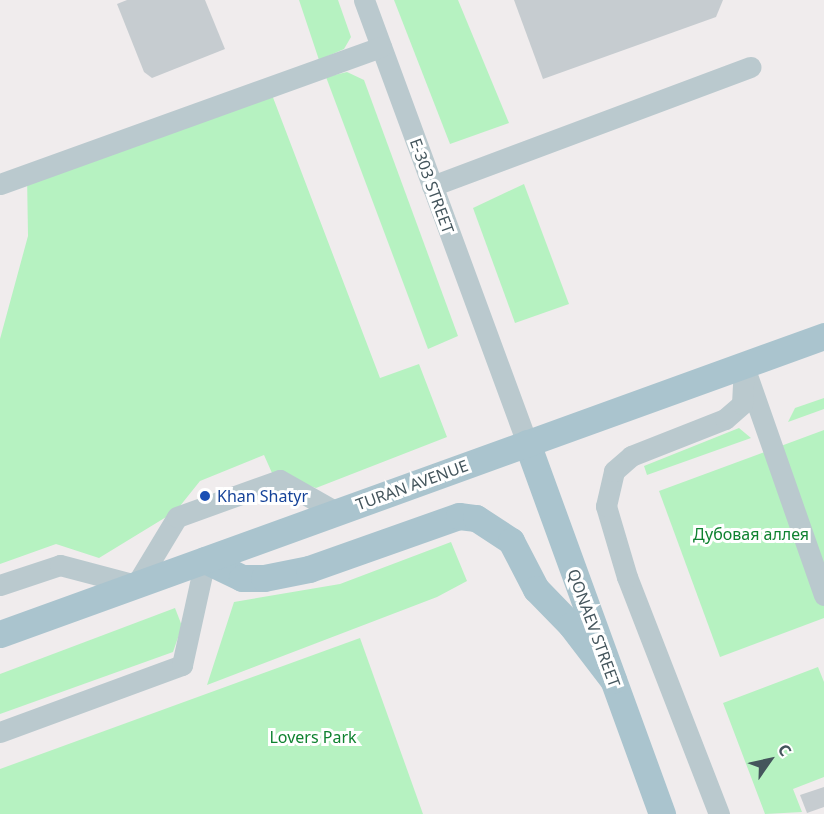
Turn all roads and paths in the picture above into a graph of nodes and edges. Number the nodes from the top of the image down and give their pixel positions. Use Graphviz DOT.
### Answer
graph roads {
  1 [pos="364,0"];
  2 [pos="381,47"];
  3 [pos="750,67"];
  4 [pos="0,184"];
  5 [pos="432,186"];
  6 [pos="824,336"];
  7 [pos="744,366"];
  8 [pos="527,443"];
  9 [pos="336,513"];
  10 [pos="205,560"];
  11 [pos="0,585"];
  12 [pos="136,585"];
  13 [pos="824,595"];
  14 [pos="0,634"];
  15 [pos="613,680"];
  16 [pos="0,732"];
  17 [pos="662,814"];
  18 [pos="719,814"];
  1 -- 2 [label="street, E-303 STREET"];
  2 -- 4 [label="street"];
  2 -- 5 [label="street, E-303 STREET"];
  3 -- 5 [label="street"];
  5 -- 8 [label="street, E-303 STREET"];
  6 -- 7 [label="main road, TURAN AVENUE"];
  7 -- 8 [label="main road, TURAN AVENUE"];
  7 -- 13 [label="street"];
  7 -- 18 [label="street"];
  8 -- 9 [label="main road, TURAN AVENUE"];
  8 -- 15 [label="main road, QONAEV STREET"];
  9 -- 10 [label="main road, TURAN AVENUE"];
  9 -- 12 [label="street"];
  10 -- 12 [label="main road, TURAN AVENUE"];
  10 -- 15 [label="main road"];
  10 -- 16 [label="street"];
  11 -- 12 [label="street"];
  12 -- 14 [label="main road, TURAN AVENUE"];
  15 -- 17 [label="main road, QONAEV STREET"];
}
